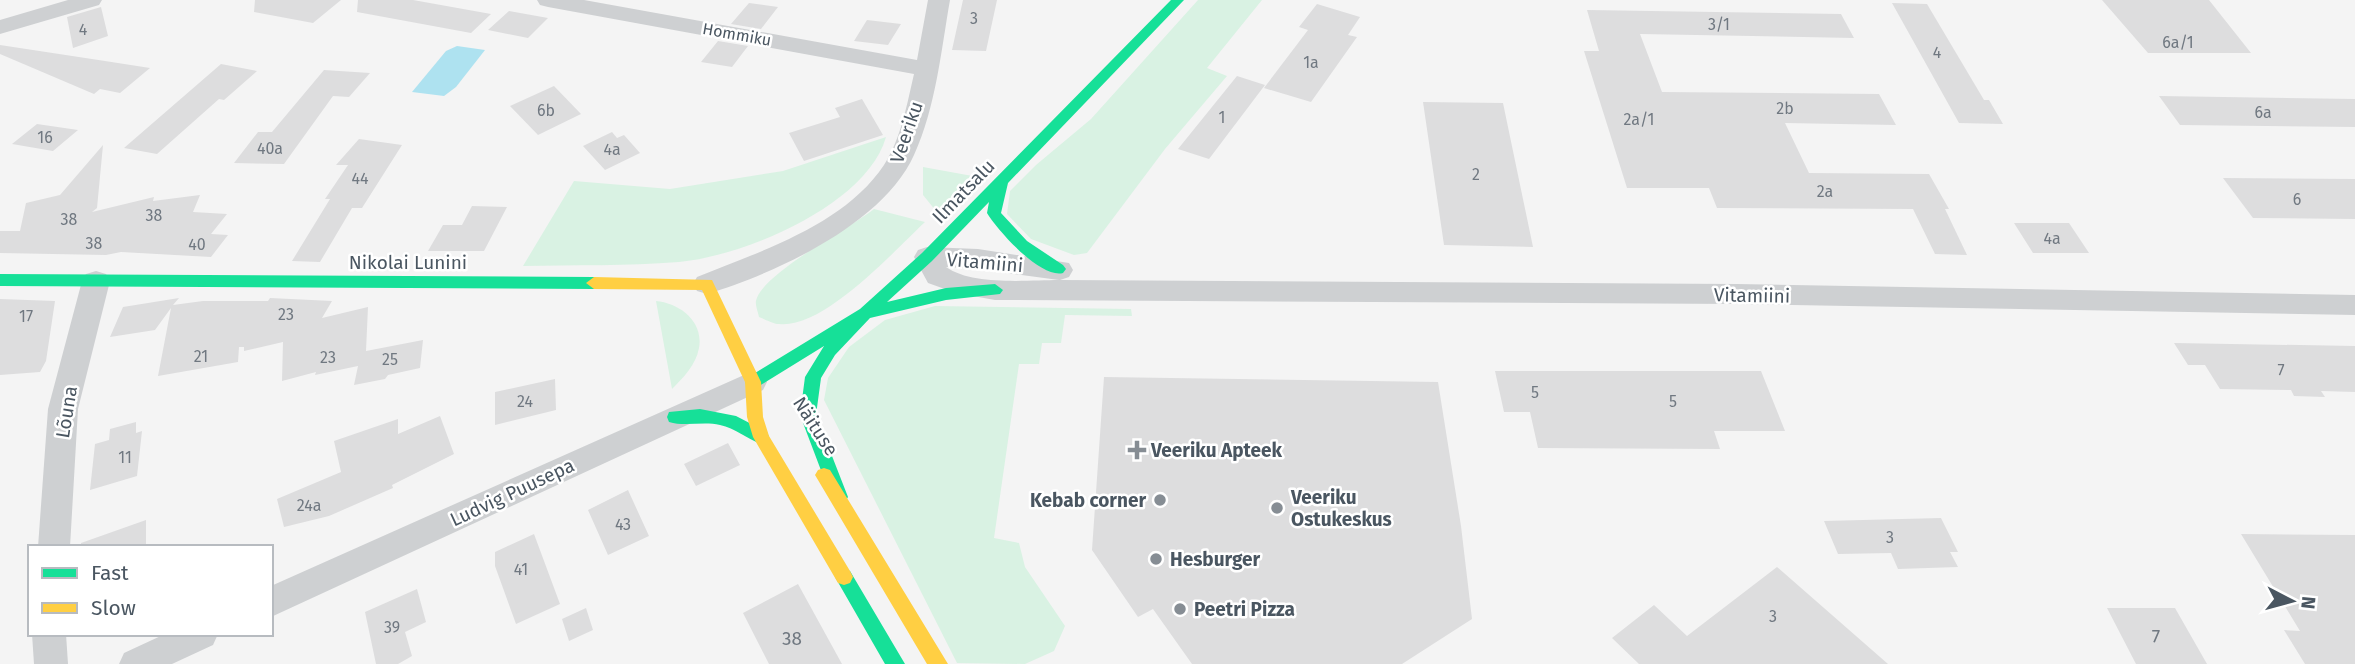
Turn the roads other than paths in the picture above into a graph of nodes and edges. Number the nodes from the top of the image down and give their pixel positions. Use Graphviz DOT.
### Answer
graph roads {
  1 [pos="91,0"];
  2 [pos="548,0"];
  3 [pos="939,0"];
  4 [pos="1178,0"];
  5 [pos="0,27"];
  6 [pos="926,69"];
  7 [pos="1001,182"];
  8 [pos="927,257"];
  9 [pos="1058,269"];
  10 [pos="0,279"];
  11 [pos="96,281"];
  12 [pos="707,284"];
  13 [pos="1148,289"];
  14 [pos="995,290"];
  15 [pos="2355,305"];
  16 [pos="865,313"];
  17 [pos="763,391"];
  18 [pos="675,417"];
  19 [pos="761,437"];
  20 [pos="803,445"];
  21 [pos="839,497"];
  22 [pos="54,545"];
  23 [pos="273,601"];
  24 [pos="49,636"];
  25 [pos="197,636"];
  26 [pos="51,664"];
  27 [pos="136,664"];
  28 [pos="895,664"];
  29 [pos="938,664"];
  1 -- 5 [label="street"];
  2 -- 6 [label="street, Hommiku"];
  3 -- 6 [label="street, Veeriku"];
  4 -- 7 [label="street, Ilmatsalu"];
  6 -- 12 [label="street, Veeriku"];
  7 -- 8 [label="street, Ilmatsalu"];
  7 -- 9 [label="street"];
  8 -- 9 [label="street, Vitamiini"];
  8 -- 14 [label="street, Vitamiini"];
  8 -- 16 [label="street, Ilmatsalu"];
  9 -- 13 [label="street, Vitamiini"];
  10 -- 11 [label="street, Nikolai Lunini"];
  11 -- 12 [label="street, Nikolai Lunini"];
  11 -- 22 [label="street, Lõuna"];
  12 -- 17 [label="street"];
  13 -- 14 [label="street, Vitamiini"];
  13 -- 15 [label="street, Vitamiini"];
  14 -- 16 [label="street"];
  16 -- 17 [label="street, Ilmatsalu"];
  16 -- 21 [label="street"];
  17 -- 18 [label="street, Ludvig Puusepa"];
  17 -- 19 [label="street"];
  18 -- 19 [label="street"];
  18 -- 23 [label="street, Ludvig Puusepa"];
  19 -- 28 [label="street"];
  20 -- 21 [label="street, Näituse"];
  21 -- 29 [label="street, Näituse"];
  24 -- 26 [label="street"];
  25 -- 27 [label="street"];
}
